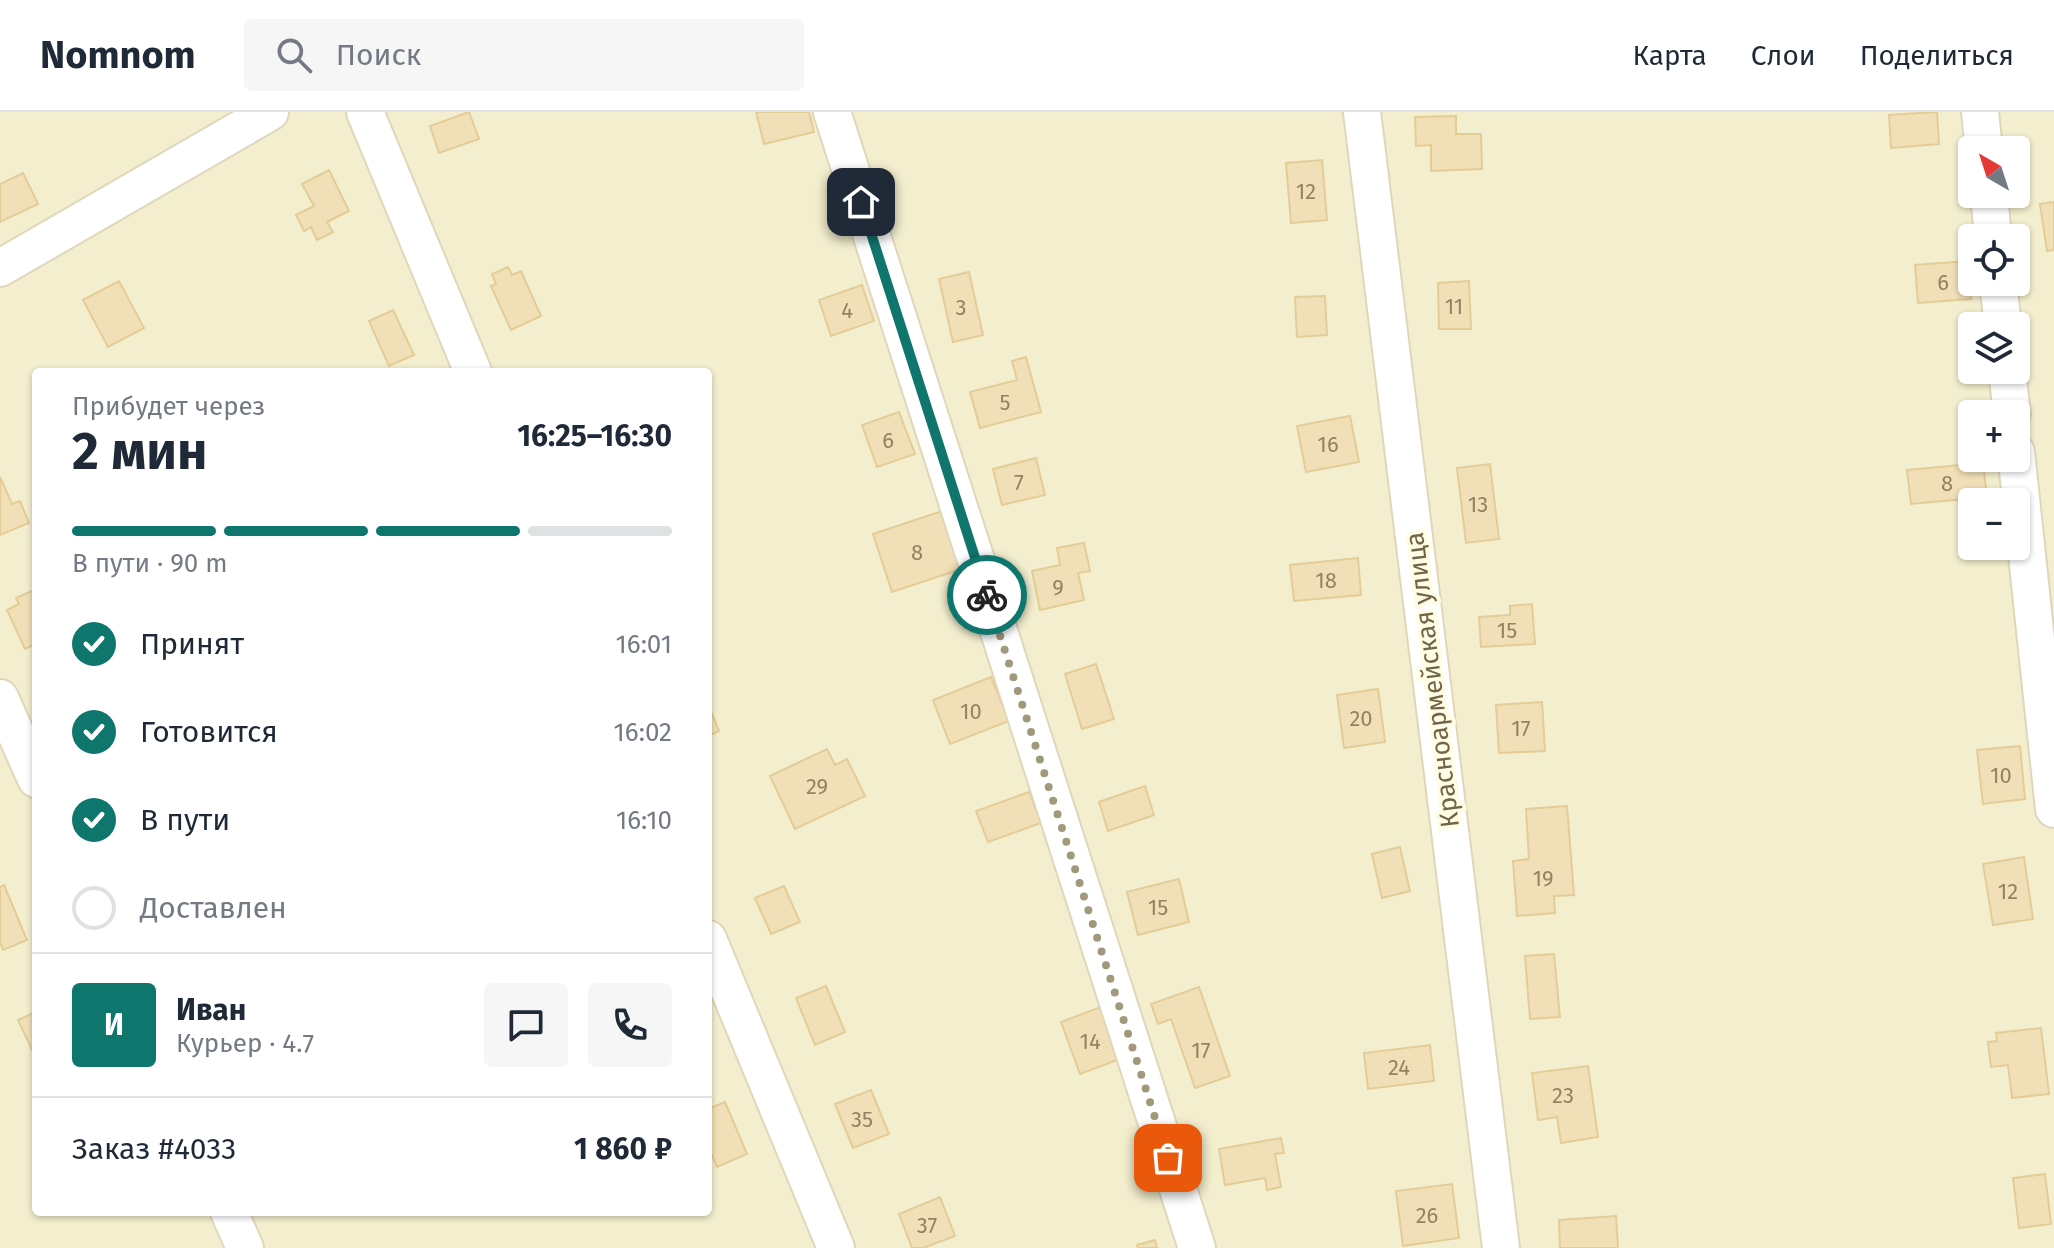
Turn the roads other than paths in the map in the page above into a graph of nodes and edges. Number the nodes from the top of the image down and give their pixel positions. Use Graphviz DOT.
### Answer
graph roads {
  1 [pos="270,112"];
  2 [pos="365,112"];
  3 [pos="832,112"];
  4 [pos="1362,112"];
  5 [pos="1980,112"];
  6 [pos="1983,136"];
  7 [pos="0,268"];
  8 [pos="471,368"];
  9 [pos="2018,472"];
  10 [pos="0,698"];
  11 [pos="32,770"];
  12 [pos="2054,809"];
  13 [pos="712,949"];
  14 [pos="231,1216"];
  15 [pos="245,1248"];
  16 [pos="836,1248"];
  17 [pos="1197,1248"];
  18 [pos="1501,1248"];
  1 -- 7 [label="street"];
  2 -- 8 [label="street"];
  3 -- 17 [label="street"];
  4 -- 18 [label="street, Красноармейская улица"];
  5 -- 6 [label="street"];
  9 -- 12 [label="street"];
  10 -- 11 [label="street"];
  13 -- 16 [label="street"];
  14 -- 15 [label="street"];
}
